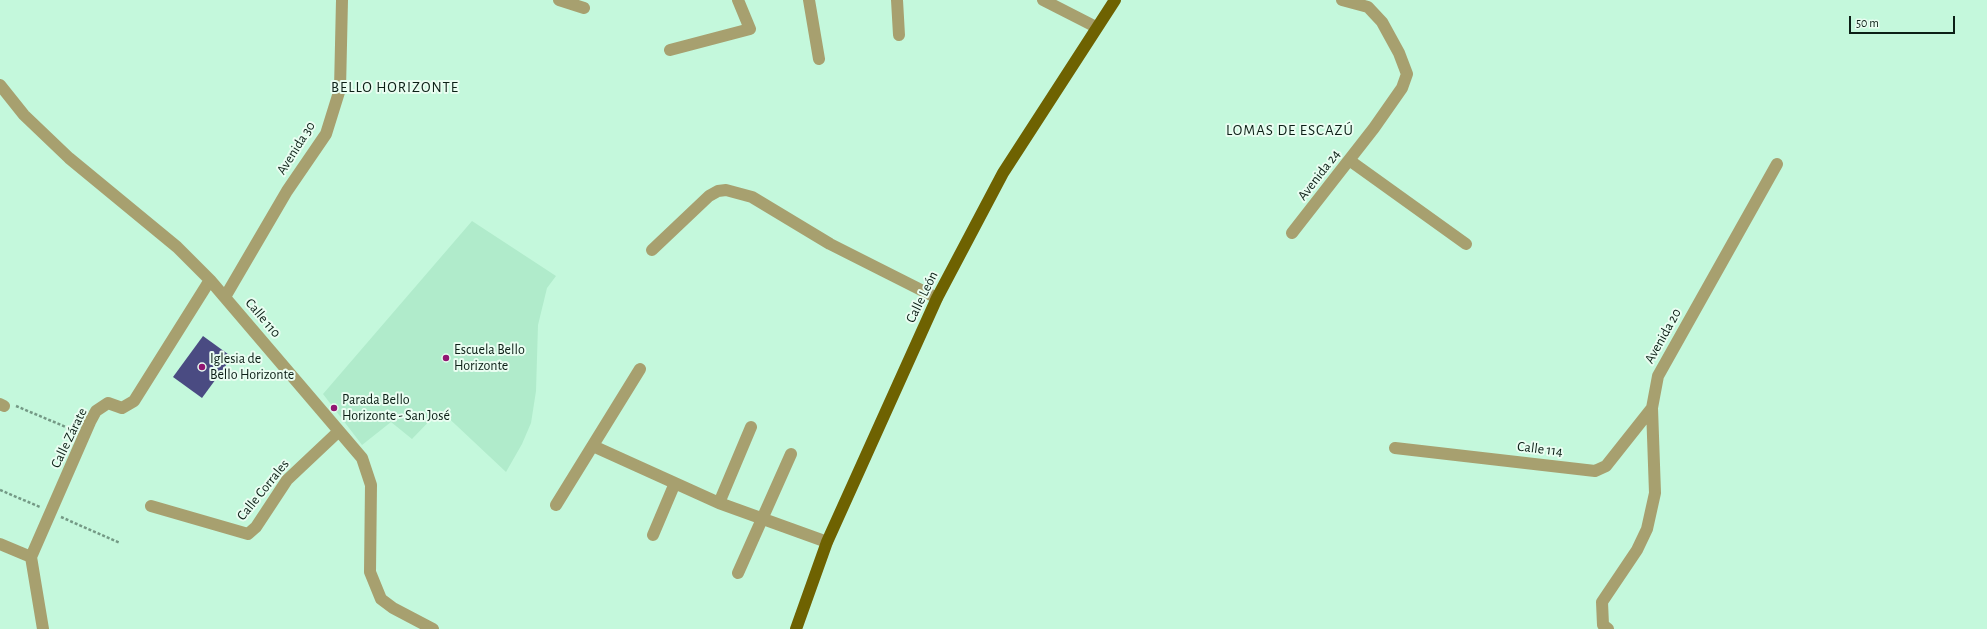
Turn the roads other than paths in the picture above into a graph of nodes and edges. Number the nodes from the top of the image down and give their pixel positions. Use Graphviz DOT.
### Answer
graph roads {
  1 [pos="342,0"];
  2 [pos="559,0"];
  3 [pos="738,0"];
  4 [pos="809,0"];
  5 [pos="897,0"];
  6 [pos="1043,0"];
  7 [pos="1115,0"];
  8 [pos="1342,0"];
  9 [pos="584,8"];
  10 [pos="1096,27"];
  11 [pos="899,35"];
  12 [pos="670,50"];
  13 [pos="819,60"];
  14 [pos="0,85"];
  15 [pos="1349,160"];
  16 [pos="1777,164"];
  17 [pos="1292,233"];
  18 [pos="1466,244"];
  19 [pos="652,250"];
  20 [pos="210,280"];
  21 [pos="225,297"];
  22 [pos="937,298"];
  23 [pos="640,369"];
  24 [pos="1652,408"];
  25 [pos="751,427"];
  26 [pos="339,431"];
  27 [pos="593,446"];
  28 [pos="1395,448"];
  29 [pos="791,454"];
  30 [pos="675,483"];
  31 [pos="719,503"];
  32 [pos="556,505"];
  33 [pos="151,506"];
  34 [pos="763,518"];
  35 [pos="653,535"];
  36 [pos="827,542"];
  37 [pos="0,544"];
  38 [pos="31,557"];
  39 [pos="738,573"];
  40 [pos="44,629"];
  41 [pos="433,629"];
  42 [pos="796,629"];
  43 [pos="1608,629"];
  1 -- 21 [label="street, Avenida 30"];
  2 -- 9 [label="street"];
  3 -- 12 [label="street"];
  4 -- 13 [label="street"];
  5 -- 11 [label="street"];
  6 -- 10 [label="street"];
  7 -- 10 [label="main road, Calle León"];
  8 -- 15 [label="street, Avenida 24"];
  10 -- 22 [label="main road, Calle León"];
  14 -- 20 [label="street, Calle 110"];
  15 -- 17 [label="street, Avenida 24"];
  15 -- 18 [label="street"];
  16 -- 24 [label="street, Avenida 20"];
  19 -- 22 [label="street"];
  20 -- 21 [label="street, Calle 110"];
  20 -- 38 [label="street, Calle Zárate"];
  21 -- 26 [label="street, Calle 110"];
  22 -- 36 [label="main road, Calle León"];
  23 -- 27 [label="street"];
  24 -- 28 [label="street, Calle 114"];
  24 -- 43 [label="street, Avenida 20"];
  25 -- 31 [label="street"];
  26 -- 33 [label="street, Calle Corrales"];
  26 -- 41 [label="street, Calle 110"];
  27 -- 30 [label="street"];
  27 -- 32 [label="street"];
  29 -- 34 [label="street"];
  30 -- 31 [label="street"];
  30 -- 35 [label="street"];
  31 -- 34 [label="street"];
  34 -- 36 [label="street"];
  34 -- 39 [label="street"];
  36 -- 42 [label="main road, Calle León"];
  37 -- 38 [label="street"];
  38 -- 40 [label="street"];
}
